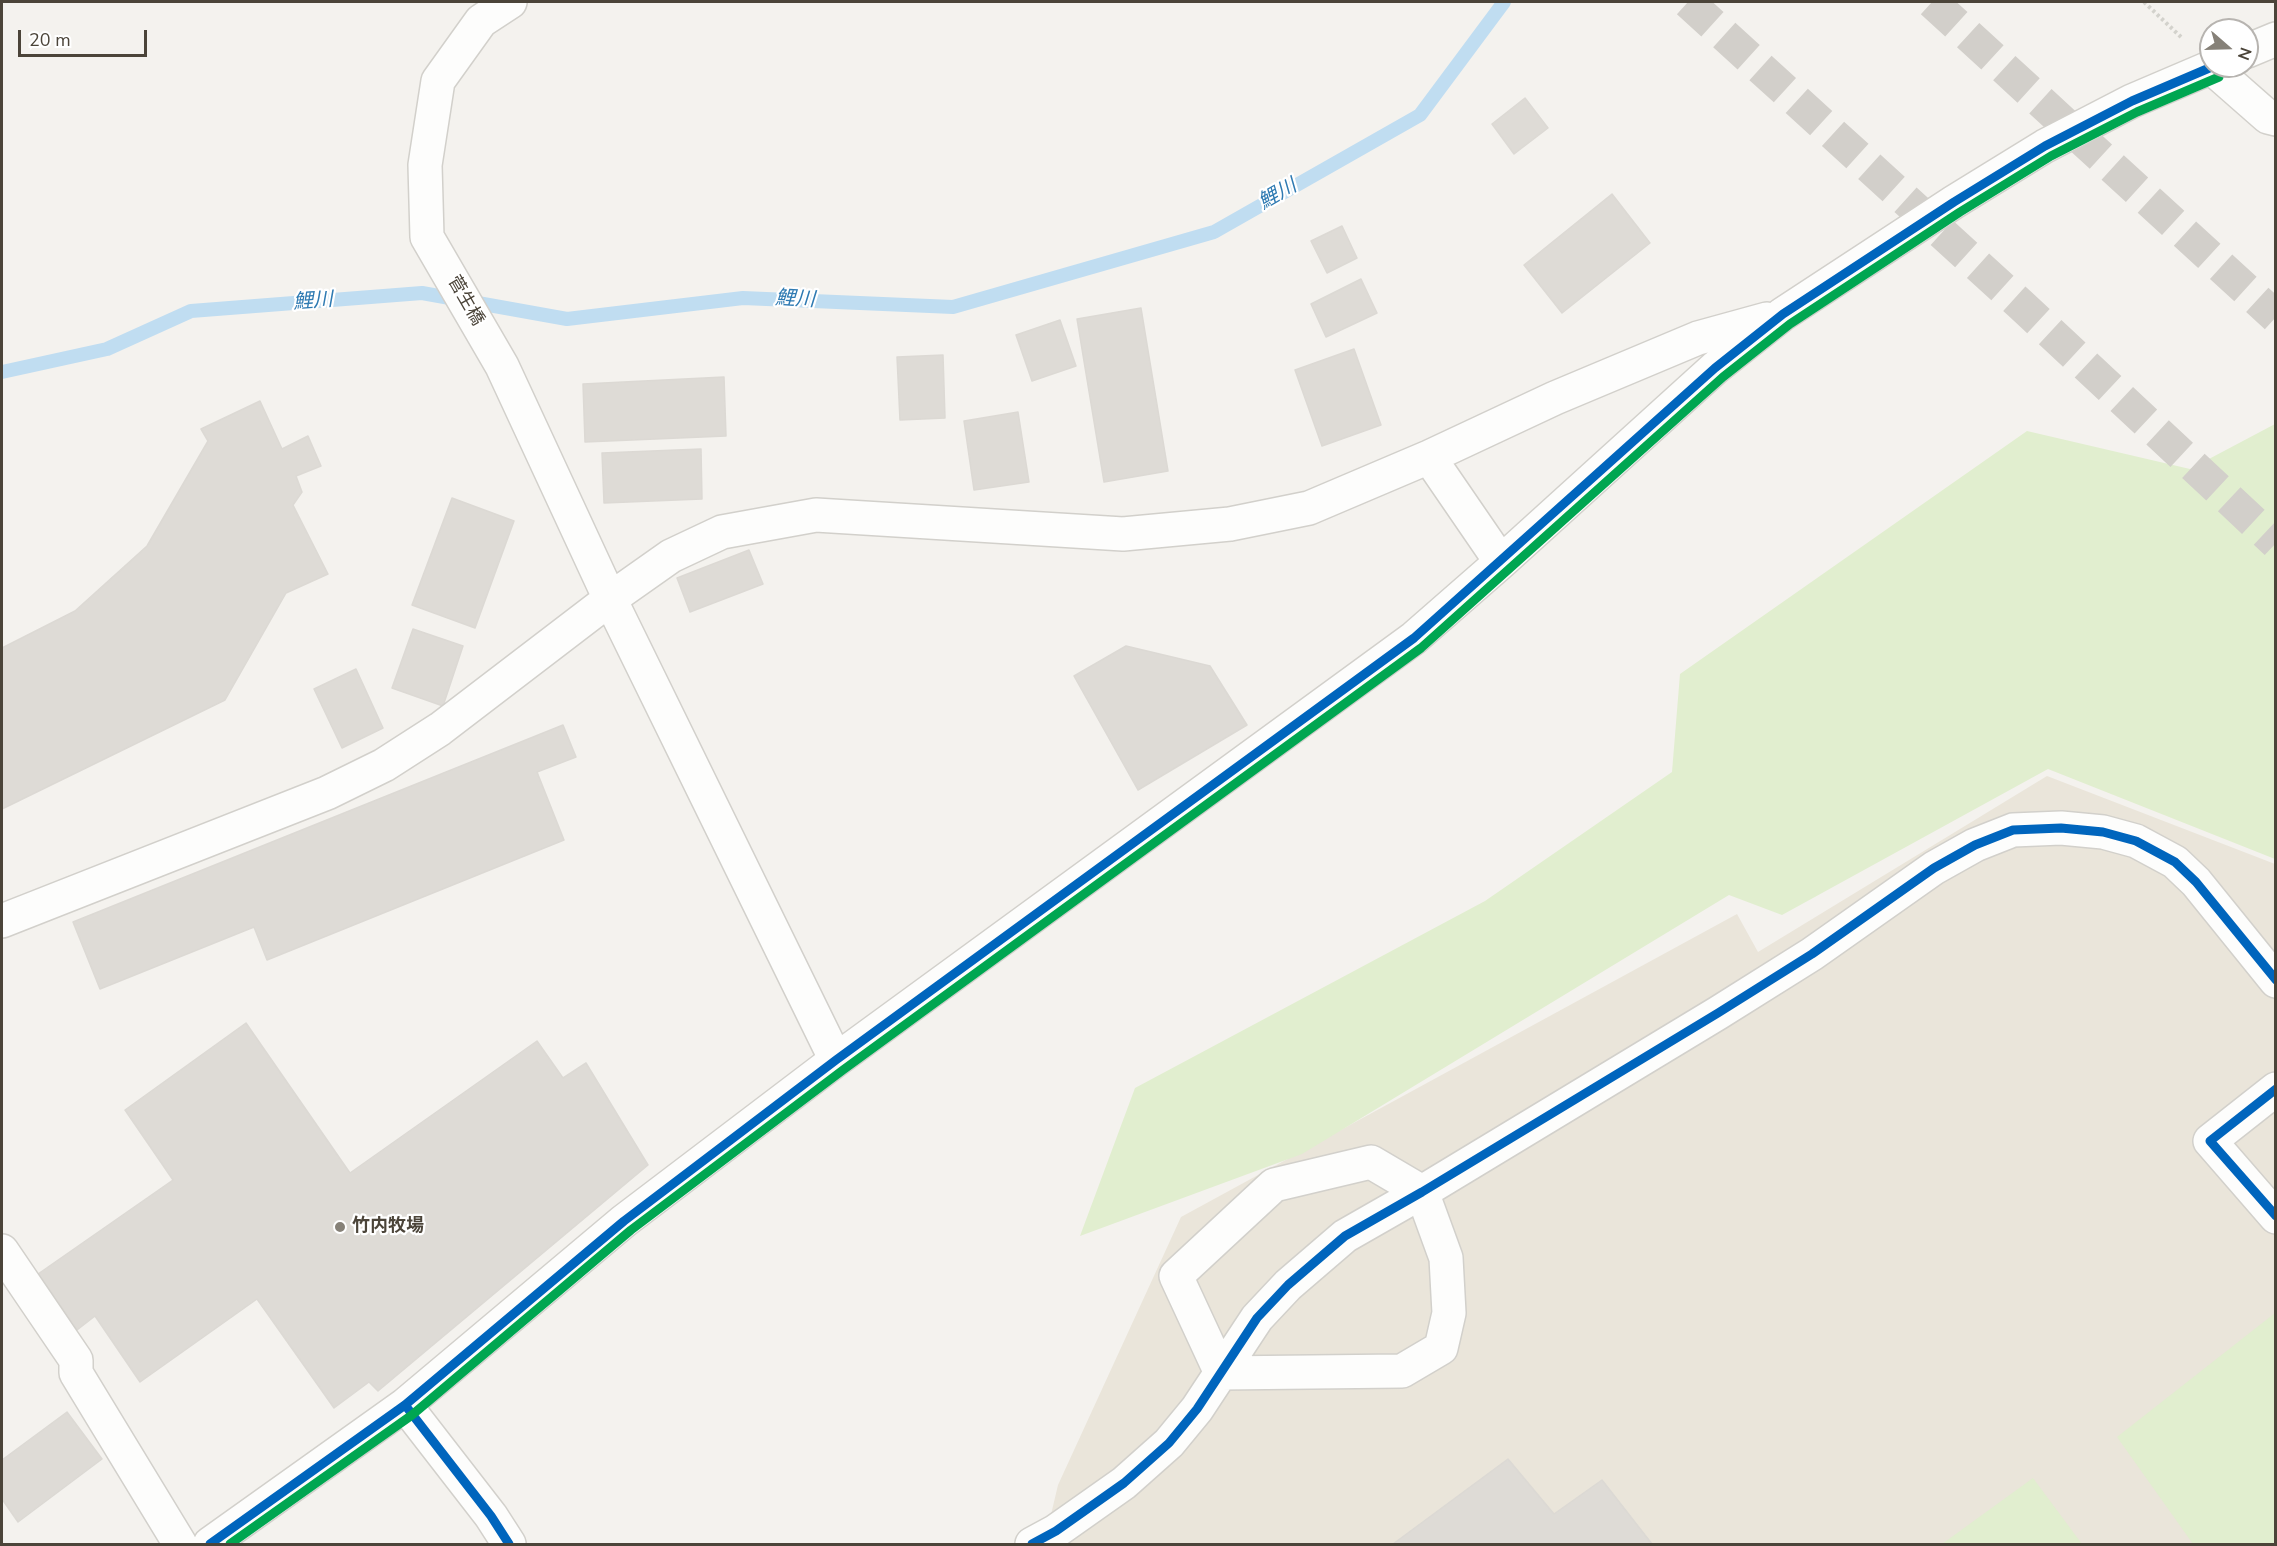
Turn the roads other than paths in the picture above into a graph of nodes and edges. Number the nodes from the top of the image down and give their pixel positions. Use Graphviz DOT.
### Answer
graph roads {
  1 [pos="510,2"];
  2 [pos="2276,39"];
  3 [pos="2259,46"];
  4 [pos="2199,73"];
  5 [pos="2225,78"];
  6 [pos="2276,119"];
  7 [pos="1783,314"];
  8 [pos="1429,457"];
  9 [pos="1501,562"];
  10 [pos="610,599"];
  11 [pos="2,921"];
  12 [pos="2276,981"];
  13 [pos="836,1060"];
  14 [pos="2276,1089"];
  15 [pos="1422,1192"];
  16 [pos="2276,1216"];
  17 [pos="2,1251"];
  18 [pos="1221,1373"];
  19 [pos="405,1405"];
  20 [pos="180,1545"];
  21 [pos="210,1545"];
  22 [pos="509,1545"];
  23 [pos="1032,1545"];
  1 -- 10 [label="street, 菅生橋"];
  2 -- 3 [label="street"];
  4 -- 7 [label="street"];
  5 -- 6 [label="street"];
  7 -- 8 [label="street"];
  7 -- 9 [label="street"];
  8 -- 9 [label="street"];
  8 -- 10 [label="street"];
  9 -- 13 [label="street"];
  10 -- 11 [label="street"];
  10 -- 13 [label="street, 菅生橋"];
  12 -- 15 [label="street"];
  13 -- 19 [label="street"];
  14 -- 16 [label="street"];
  15 -- 18 [label="street"];
  15 -- 18 [label="street"];
  15 -- 18 [label="street"];
  17 -- 20 [label="street"];
  18 -- 23 [label="street"];
  19 -- 21 [label="street"];
  19 -- 22 [label="street"];
}
